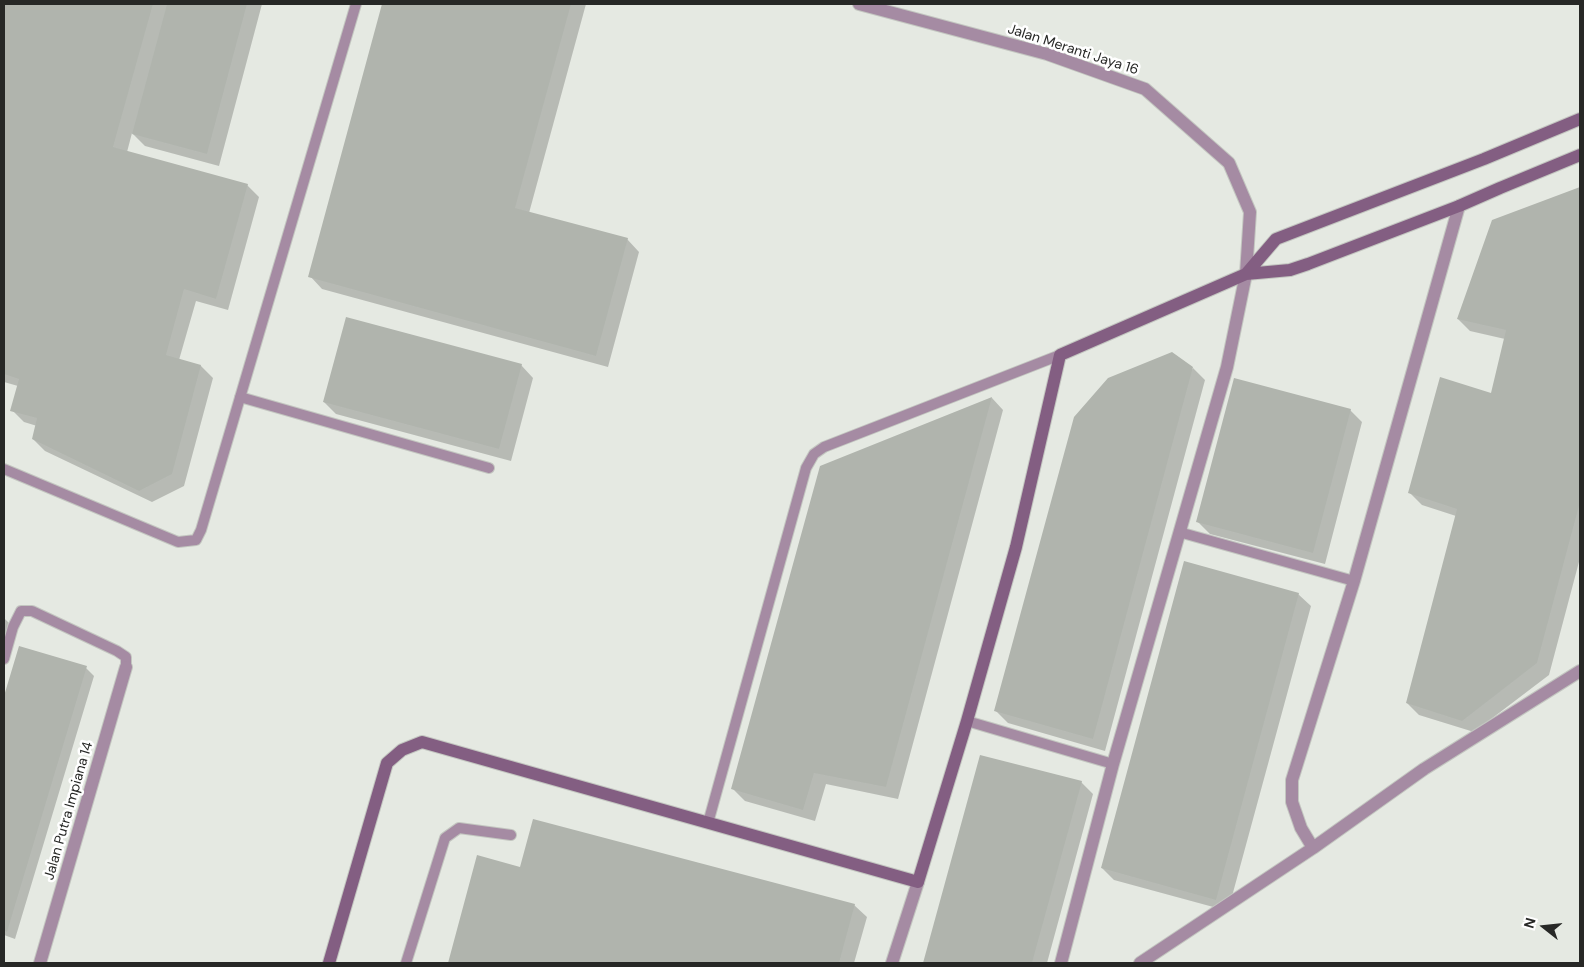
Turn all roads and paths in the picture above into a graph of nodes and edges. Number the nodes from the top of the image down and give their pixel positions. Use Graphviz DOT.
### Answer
graph roads {
  1 [pos="356,4"];
  2 [pos="859,4"];
  3 [pos="1580,119"];
  4 [pos="1580,155"];
  5 [pos="1459,206"];
  6 [pos="1246,274"];
  7 [pos="1060,355"];
  8 [pos="240,396"];
  9 [pos="489,468"];
  10 [pos="4,469"];
  11 [pos="1180,532"];
  12 [pos="1354,582"];
  13 [pos="4,660"];
  14 [pos="126,667"];
  15 [pos="1580,671"];
  16 [pos="968,720"];
  17 [pos="1113,764"];
  18 [pos="708,823"];
  19 [pos="511,835"];
  20 [pos="1313,848"];
  21 [pos="918,882"];
  22 [pos="40,963"];
  23 [pos="329,963"];
  24 [pos="406,963"];
  25 [pos="892,963"];
  26 [pos="1061,963"];
  27 [pos="1140,963"];
  1 -- 8 [label="lane"];
  2 -- 6 [label="street, Jalan Meranti Jaya 16"];
  3 -- 6 [label="street"];
  4 -- 5 [label="street"];
  5 -- 6 [label="street"];
  5 -- 12 [label="street"];
  6 -- 7 [label="street"];
  6 -- 11 [label="street, Jalan Meranti Jaya 16"];
  7 -- 16 [label="street"];
  7 -- 18 [label="lane"];
  8 -- 9 [label="lane"];
  8 -- 10 [label="lane"];
  11 -- 12 [label="lane"];
  11 -- 17 [label="street, Jalan Meranti Jaya 16"];
  12 -- 20 [label="street"];
  13 -- 14 [label="lane"];
  14 -- 22 [label="street, Jalan Putra Impiana 14"];
  15 -- 20 [label="street"];
  16 -- 17 [label="lane"];
  16 -- 21 [label="street"];
  17 -- 26 [label="street, Jalan Meranti Jaya 16"];
  18 -- 21 [label="street"];
  18 -- 23 [label="street"];
  19 -- 24 [label="lane"];
  20 -- 27 [label="street"];
  21 -- 25 [label="street"];
}
